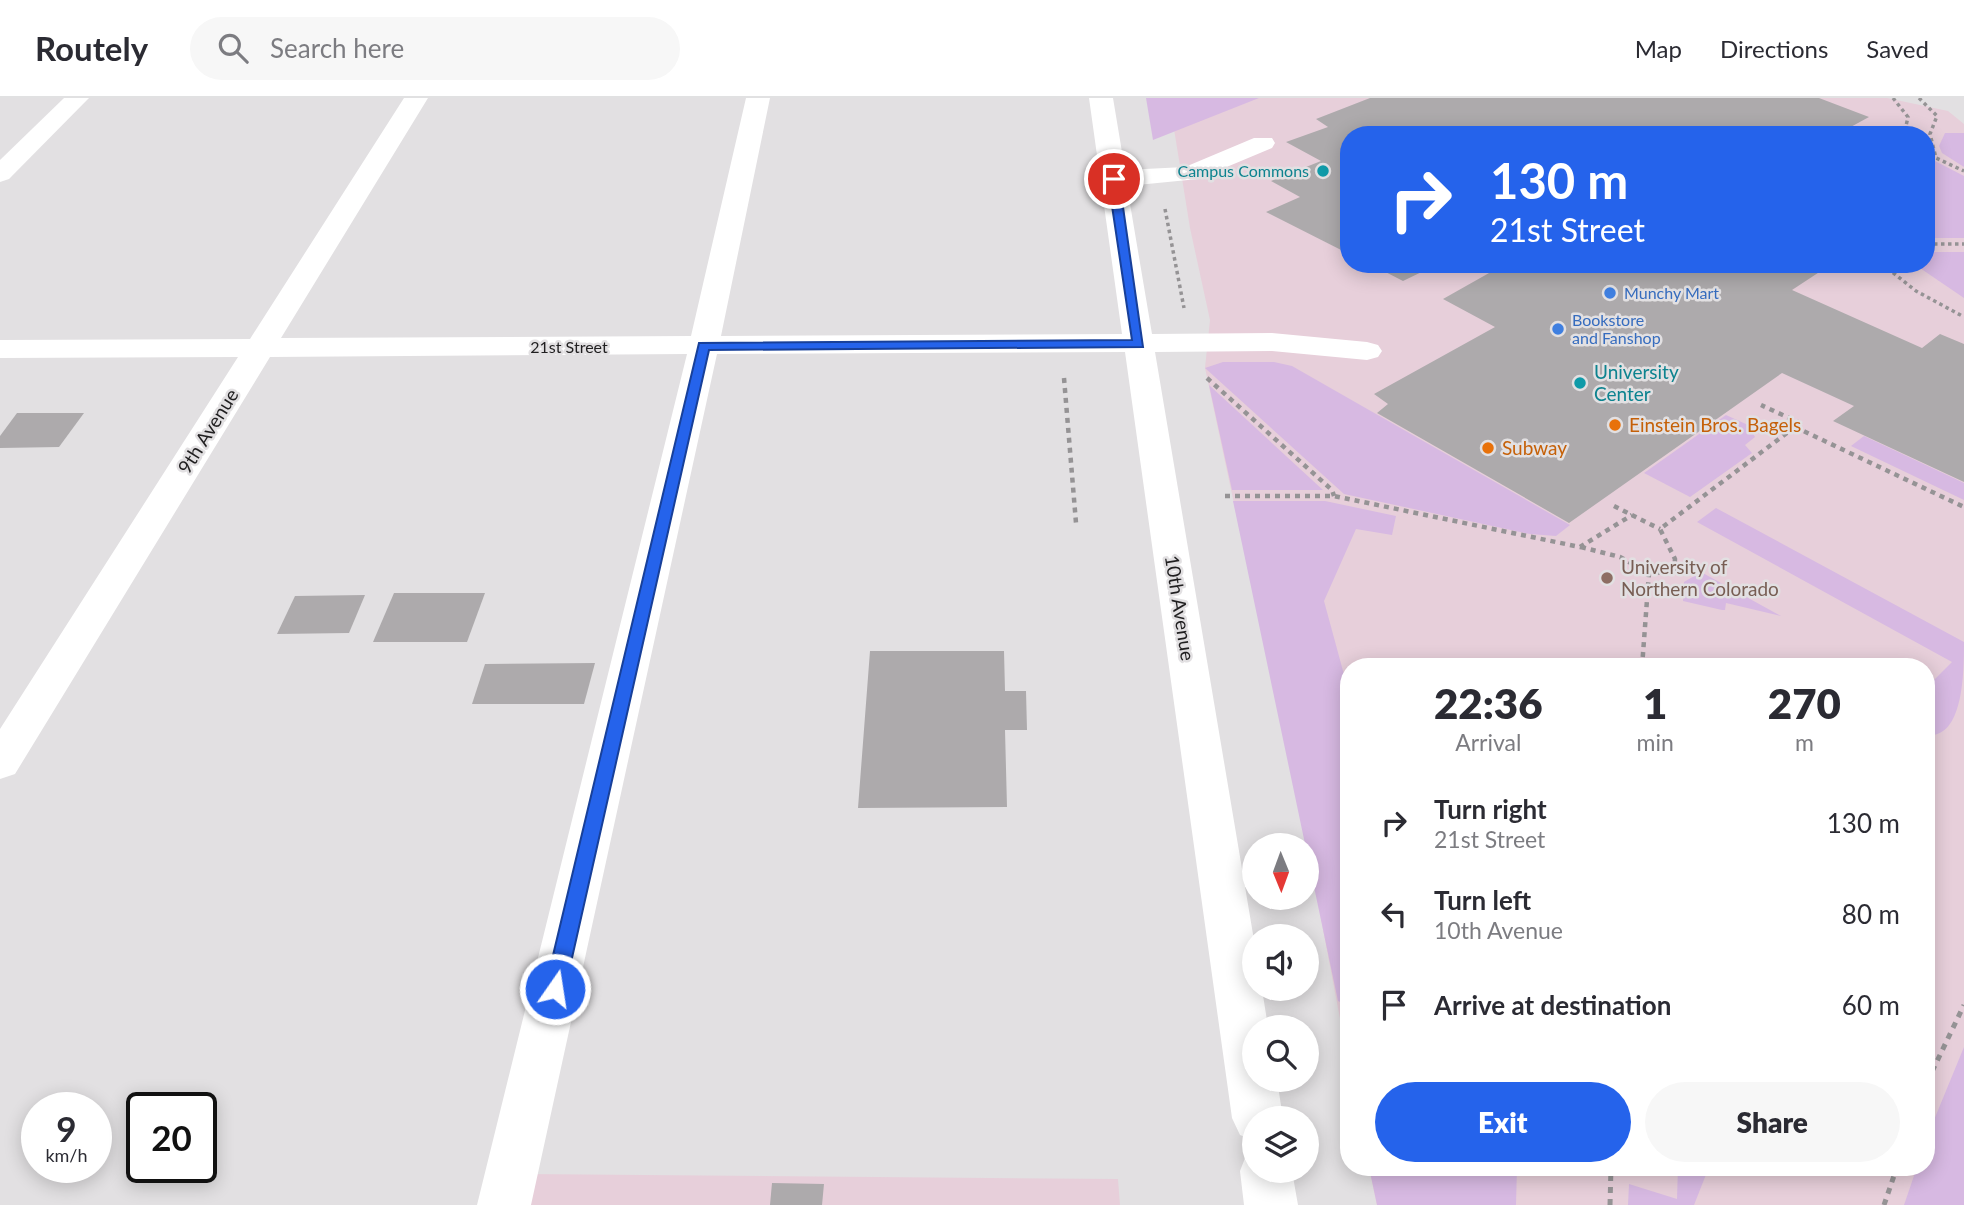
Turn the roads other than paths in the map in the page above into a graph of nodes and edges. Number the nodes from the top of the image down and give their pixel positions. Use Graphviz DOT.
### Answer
graph roads {
  1 [pos="77,98"];
  2 [pos="416,98"];
  3 [pos="758,98"];
  4 [pos="1101,98"];
  5 [pos="1263,143"];
  6 [pos="0,174"];
  7 [pos="1114,179"];
  8 [pos="1139,344"];
  9 [pos="704,346"];
  10 [pos="260,348"];
  11 [pos="0,349"];
  12 [pos="1367,351"];
  13 [pos="0,763"];
  14 [pos="1256,1106"];
  15 [pos="1268,1183"];
  16 [pos="504,1205"];
  17 [pos="1271,1205"];
  1 -- 6 [label="street"];
  2 -- 10 [label="street, 9th Avenue"];
  3 -- 9 [label="street"];
  4 -- 7 [label="street, 10th Avenue"];
  5 -- 7 [label="street"];
  7 -- 8 [label="street, 10th Avenue"];
  8 -- 9 [label="street, 21st Street"];
  8 -- 12 [label="street, 21st Street"];
  8 -- 14 [label="street, 10th Avenue"];
  9 -- 10 [label="street, 21st Street"];
  9 -- 16 [label="street"];
  10 -- 11 [label="street, 21st Street"];
  10 -- 13 [label="street, 9th Avenue"];
  15 -- 17 [label="street"];
}
